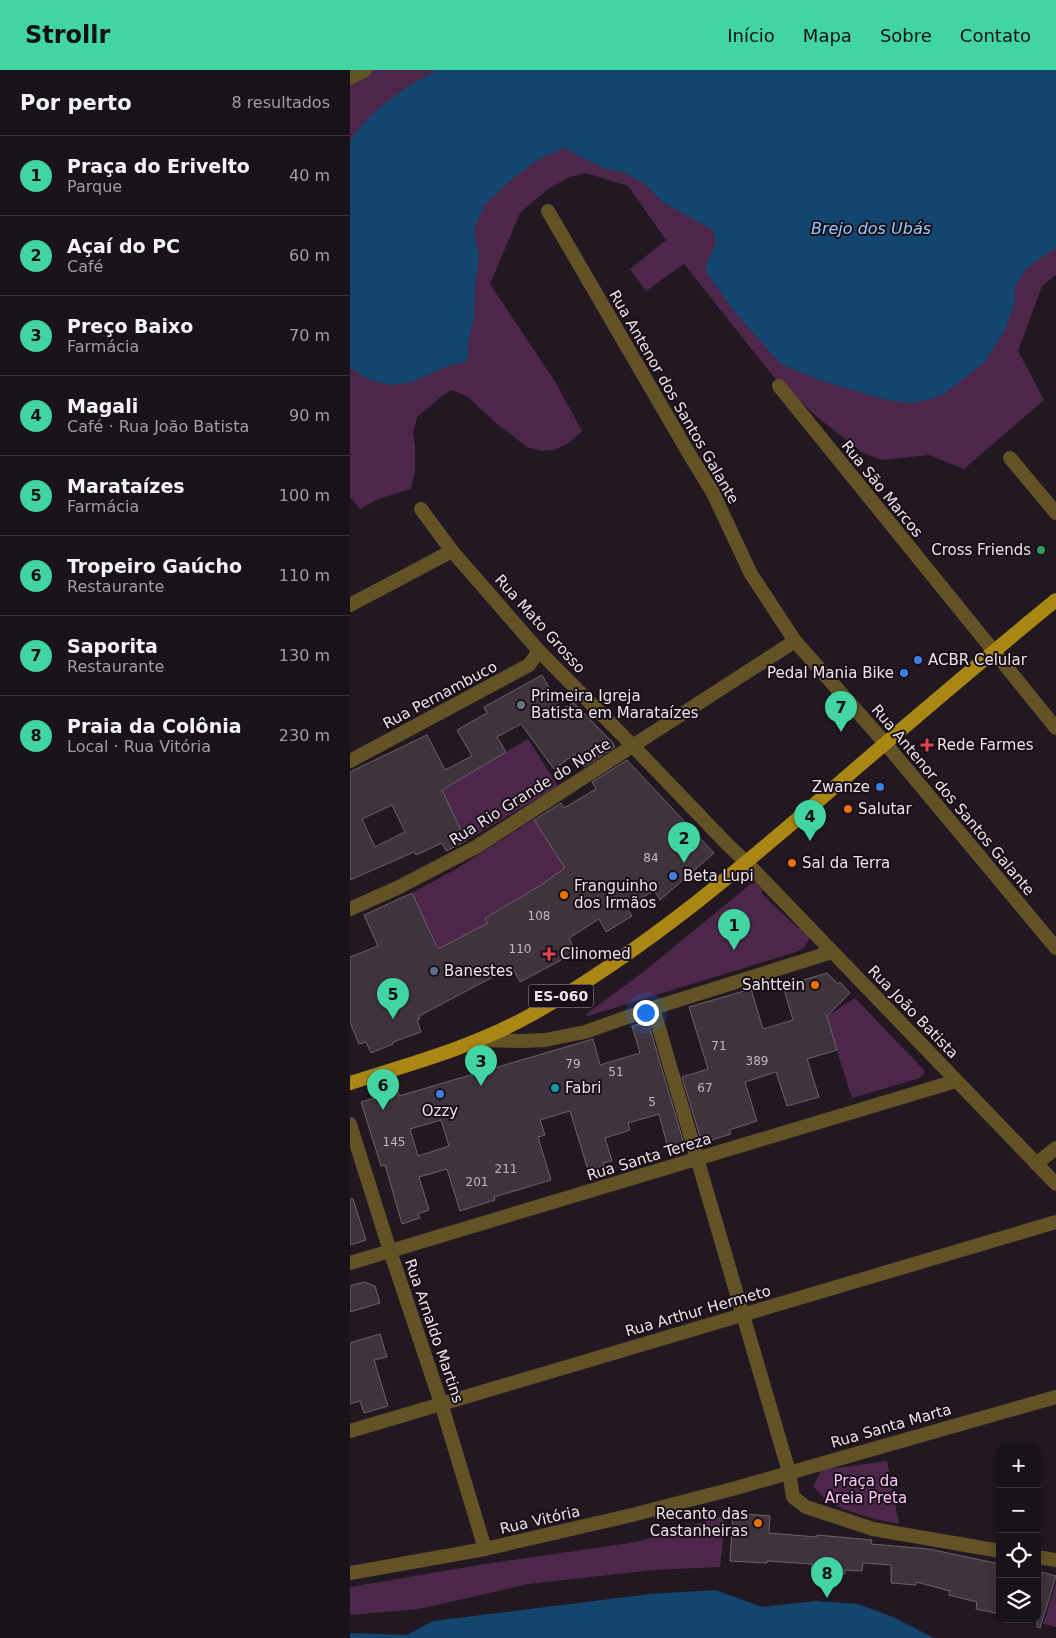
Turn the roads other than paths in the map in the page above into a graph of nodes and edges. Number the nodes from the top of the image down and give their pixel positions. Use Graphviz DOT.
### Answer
graph roads {
  1 [pos="365,70"];
  2 [pos="350,78"];
  3 [pos="548,210"];
  4 [pos="779,386"];
  5 [pos="1010,458"];
  6 [pos="421,509"];
  7 [pos="1056,513"];
  8 [pos="452,551"];
  9 [pos="1056,600"];
  10 [pos="350,605"];
  11 [pos="795,641"];
  12 [pos="539,650"];
  13 [pos="993,652"];
  14 [pos="1056,728"];
  15 [pos="885,743"];
  16 [pos="633,746"];
  17 [pos="350,761"];
  18 [pos="746,862"];
  19 [pos="350,909"];
  20 [pos="1056,948"];
  21 [pos="832,952"];
  22 [pos="654,1008"];
  23 [pos="478,1040"];
  24 [pos="956,1080"];
  25 [pos="350,1083"];
  26 [pos="350,1124"];
  27 [pos="1056,1148"];
  28 [pos="698,1159"];
  29 [pos="1036,1164"];
  30 [pos="1056,1184"];
  31 [pos="1056,1222"];
  32 [pos="390,1251"];
  33 [pos="350,1262"];
  34 [pos="744,1314"];
  35 [pos="1056,1397"];
  36 [pos="441,1403"];
  37 [pos="350,1431"];
  38 [pos="789,1472"];
  39 [pos="736,1488"];
  40 [pos="485,1549"];
  41 [pos="996,1550"];
  42 [pos="1041,1558"];
  43 [pos="1056,1560"];
  44 [pos="350,1573"];
  1 -- 2 [label="street"];
  3 -- 11 [label="street, Rua Antenor dos Santos Galante"];
  4 -- 13 [label="street, Rua São Marcos"];
  5 -- 7 [label="street"];
  6 -- 8 [label="street, Rua Mato Grosso"];
  8 -- 10 [label="street"];
  8 -- 12 [label="street, Rua Mato Grosso"];
  9 -- 13 [label="main road, ES-060"];
  11 -- 15 [label="street, Rua Antenor dos Santos Galante"];
  11 -- 16 [label="street, Rua Rio Grande do Norte"];
  12 -- 16 [label="street, Rua Mato Grosso"];
  12 -- 17 [label="street, Rua Pernambuco"];
  13 -- 14 [label="street, Rua São Marcos"];
  13 -- 15 [label="main road, ES-060"];
  15 -- 18 [label="main road, ES-060"];
  15 -- 20 [label="street, Rua Antenor dos Santos Galante"];
  16 -- 18 [label="street, Rua Mato Grosso"];
  16 -- 19 [label="street, Rua Rio Grande do Norte"];
  18 -- 21 [label="street, Rua João Batista"];
  18 -- 23 [label="main road, ES-060"];
  21 -- 22 [label="street"];
  21 -- 24 [label="street, Rua João Batista"];
  22 -- 23 [label="street"];
  22 -- 28 [label="street"];
  23 -- 25 [label="main road, ES-060"];
  24 -- 28 [label="street, Rua Santa Tereza"];
  24 -- 29 [label="street, Rua João Batista"];
  26 -- 32 [label="street, Rua Arnaldo Martins"];
  27 -- 29 [label="street"];
  28 -- 32 [label="street, Rua Santa Tereza"];
  28 -- 34 [label="street"];
  29 -- 30 [label="street, Rua João Batista"];
  31 -- 34 [label="street, Rua Arthur Hermeto"];
  32 -- 33 [label="street, Rua Santa Tereza"];
  32 -- 36 [label="street, Rua Arnaldo Martins"];
  34 -- 36 [label="street, Rua Arthur Hermeto"];
  34 -- 38 [label="street"];
  35 -- 38 [label="street, Rua Santa Marta"];
  36 -- 37 [label="street, Rua Arthur Hermeto"];
  36 -- 40 [label="street, Rua Arnaldo Martins"];
  38 -- 39 [label="street, Rua Santa Marta"];
  38 -- 41 [label="street"];
  39 -- 40 [label="street, Rua Vitória"];
  40 -- 44 [label="street, Rua Vitória"];
  42 -- 43 [label="street"];
}
